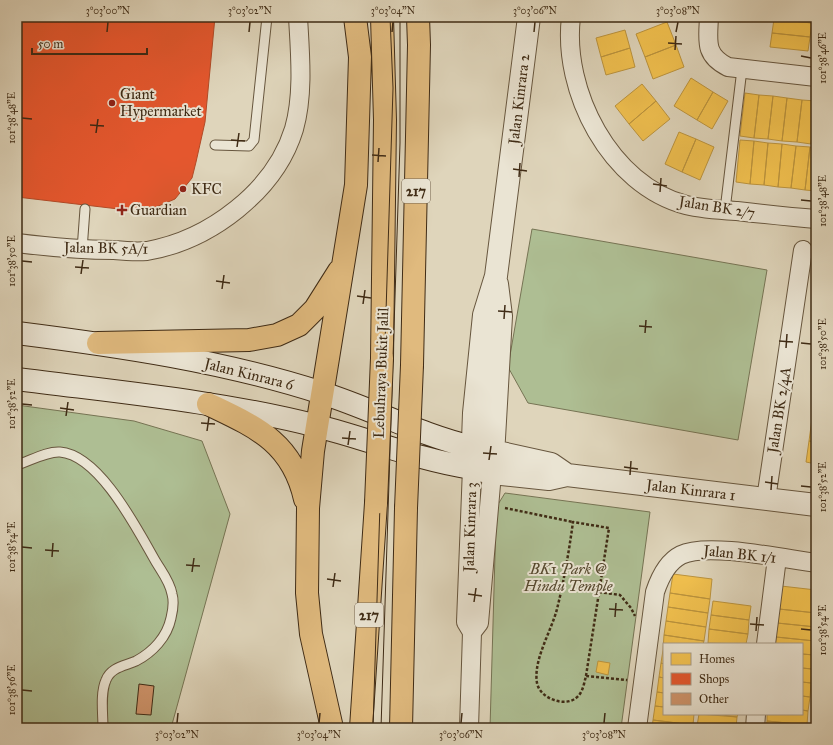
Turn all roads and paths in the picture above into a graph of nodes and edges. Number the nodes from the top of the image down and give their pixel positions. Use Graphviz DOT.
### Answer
graph roads {
  1 [pos="267,17"];
  2 [pos="298,17"];
  3 [pos="355,17"];
  4 [pos="382,17"];
  5 [pos="418,17"];
  6 [pos="529,17"];
  7 [pos="571,17"];
  8 [pos="709,17"];
  9 [pos="742,69"];
  10 [pos="816,77"];
  11 [pos="215,145"];
  12 [pos="85,209"];
  13 [pos="725,210"];
  14 [pos="816,219"];
  15 [pos="17,243"];
  16 [pos="82,250"];
  17 [pos="804,250"];
  18 [pos="345,260"];
  19 [pos="17,333"];
  20 [pos="98,343"];
  21 [pos="17,379"];
  22 [pos="323,393"];
  23 [pos="208,404"];
  24 [pos="317,426"];
  25 [pos="483,448"];
  26 [pos="17,465"];
  27 [pos="482,470"];
  28 [pos="567,475"];
  29 [pos="766,499"];
  30 [pos="816,505"];
  31 [pos="497,506"];
  32 [pos="308,508"];
  33 [pos="573,522"];
  34 [pos="777,558"];
  35 [pos="816,563"];
  36 [pos="599,592"];
  37 [pos="636,619"];
  38 [pos="766,643"];
  39 [pos="586,676"];
  40 [pos="628,680"];
  41 [pos="756,715"];
  42 [pos="103,728"];
  43 [pos="332,728"];
  44 [pos="361,728"];
  45 [pos="401,728"];
  46 [pos="469,728"];
  47 [pos="637,728"];
  48 [pos="754,728"];
  1 -- 11 [label="lane"];
  2 -- 16 [label="street, Jalan BK 5A/1"];
  3 -- 18 [label="highway"];
  4 -- 44 [label="highway, Lebuhraya Bukit Jalil / 217, bridge"];
  5 -- 45 [label="highway, Lebuhraya Bukit Jalil / 217, bridge"];
  6 -- 25 [label="main road, Jalan Kinrara 2"];
  7 -- 13 [label="street, Jalan BK 2/7"];
  8 -- 9 [label="street"];
  9 -- 10 [label="street"];
  9 -- 13 [label="lane"];
  12 -- 16 [label="lane"];
  13 -- 14 [label="street, Jalan BK 2/7"];
  15 -- 16 [label="street, Jalan BK 5A/1"];
  17 -- 29 [label="street, Jalan BK 2/4A"];
  18 -- 20 [label="highway"];
  18 -- 22 [label="highway"];
  19 -- 20 [label="main road, Jalan Kinrara 6"];
  20 -- 22 [label="main road, Jalan Kinrara 6"];
  21 -- 23 [label="main road"];
  22 -- 24 [label="highway"];
  22 -- 25 [label="main road, Jalan Kinrara 6"];
  23 -- 24 [label="main road"];
  23 -- 32 [label="highway"];
  24 -- 27 [label="main road"];
  24 -- 32 [label="highway"];
  25 -- 27 [label="main road, Jalan Kinrara 2"];
  25 -- 28 [label="main road, Jalan Kinrara 1"];
  26 -- 42 [label="lane"];
  27 -- 28 [label="main road, Jalan Kinrara 1"];
  27 -- 46 [label="street, Jalan Kinrara 3"];
  28 -- 29 [label="main road, Jalan Kinrara 1"];
  29 -- 30 [label="main road, Jalan Kinrara 1"];
  31 -- 33 [label="path"];
  32 -- 43 [label="highway"];
  33 -- 36 [label="path"];
  33 -- 39 [label="path"];
  34 -- 35 [label="street, Jalan BK 1/1"];
  34 -- 38 [label="street"];
  34 -- 47 [label="street, Jalan BK 1/1"];
  36 -- 37 [label="path"];
  36 -- 39 [label="path"];
  39 -- 40 [label="path"];
  41 -- 48 [label="street"];
}
